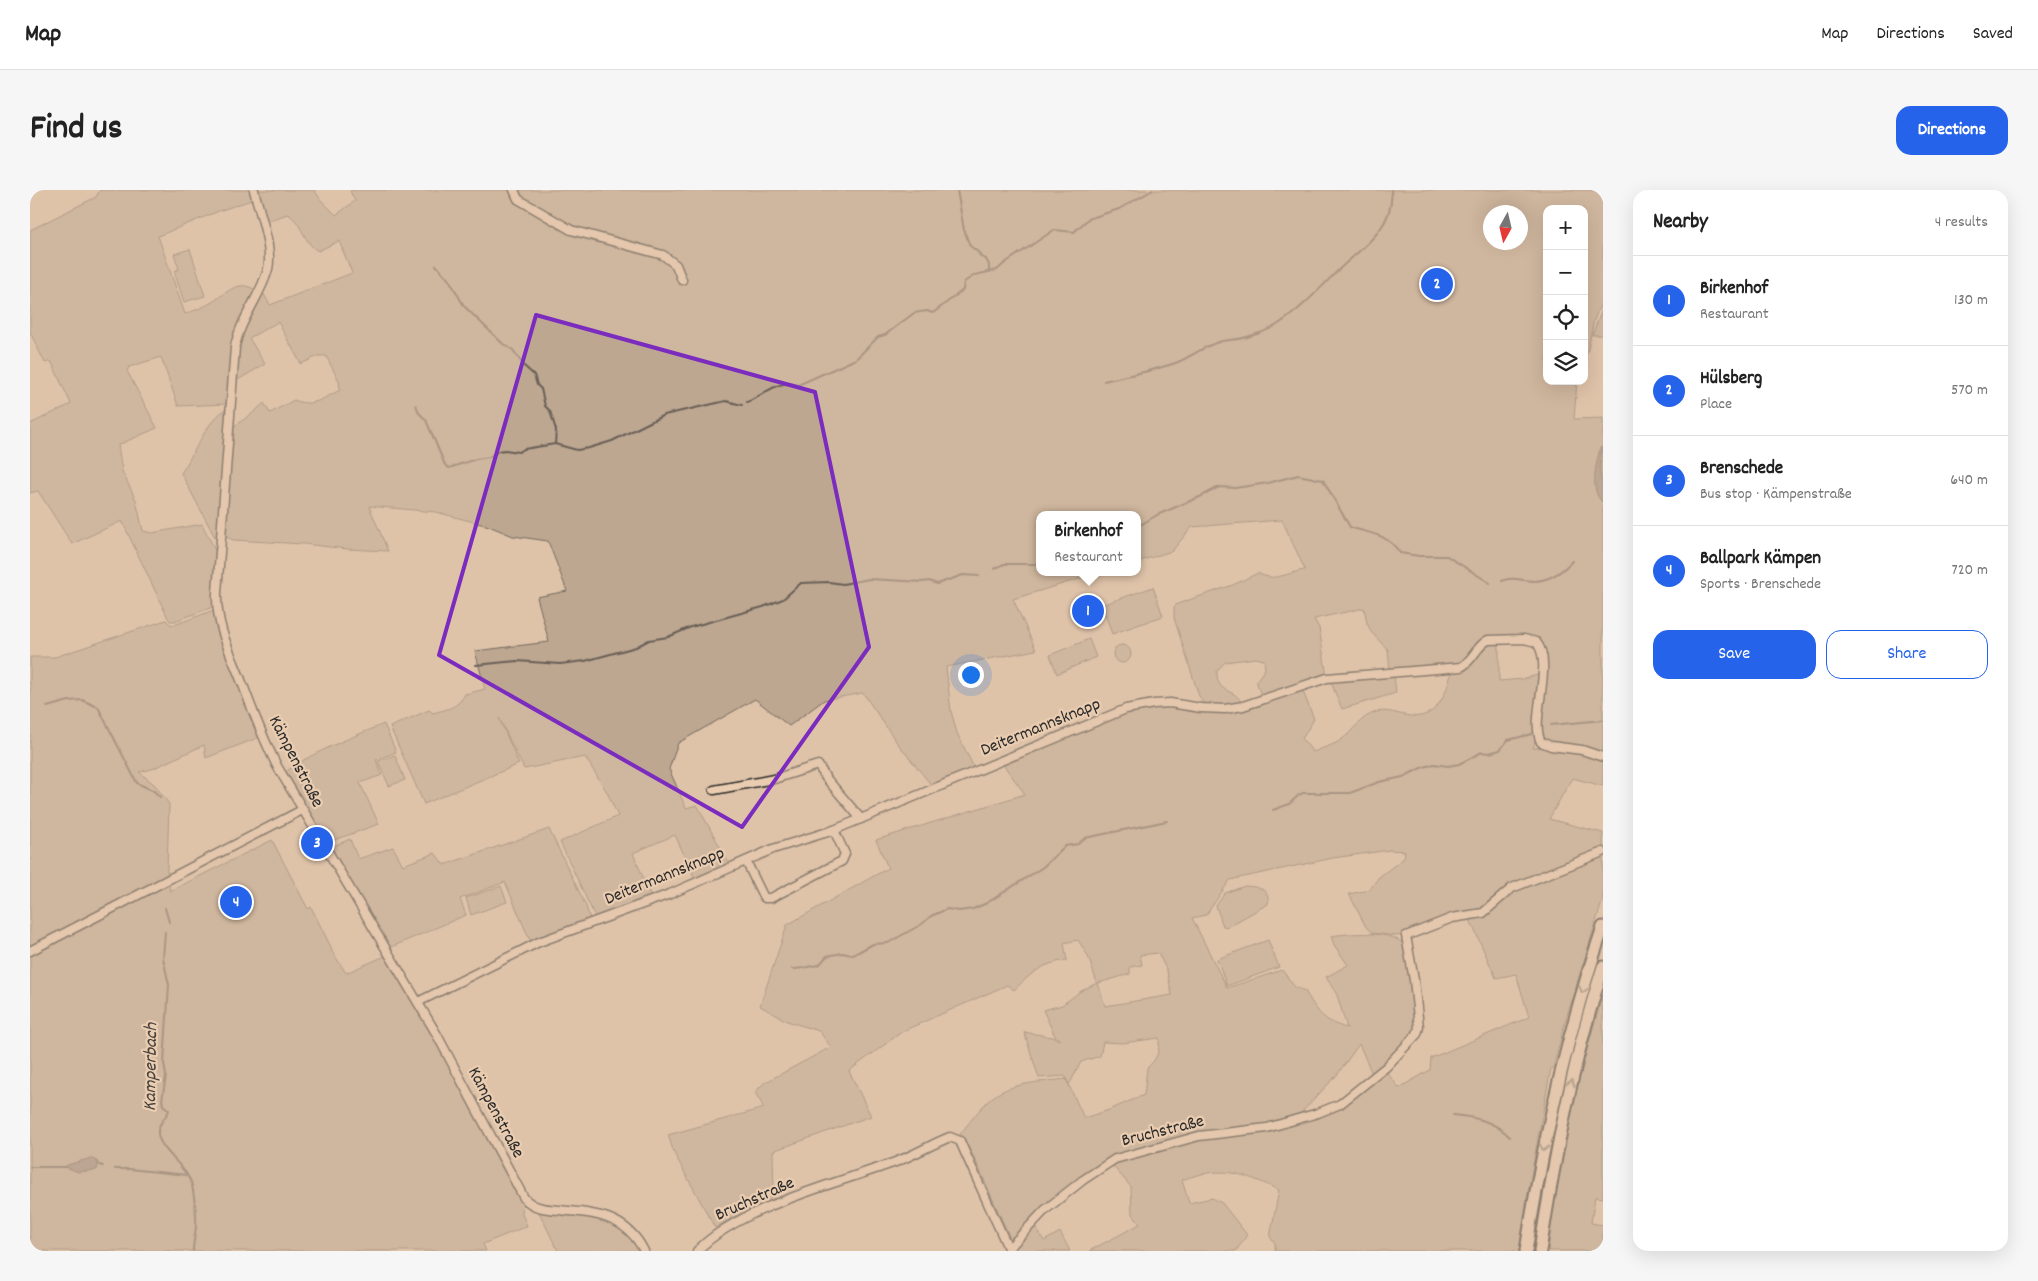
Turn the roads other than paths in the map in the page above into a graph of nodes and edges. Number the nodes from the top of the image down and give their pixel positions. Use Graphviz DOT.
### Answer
graph roads {
  1 [pos="254,190"];
  2 [pos="514,190"];
  3 [pos="682,280"];
  4 [pos="1603,757"];
  5 [pos="714,790"];
  6 [pos="302,810"];
  7 [pos="860,819"];
  8 [pos="834,830"];
  9 [pos="1603,852"];
  10 [pos="746,861"];
  11 [pos="1603,927"];
  12 [pos="30,951"];
  13 [pos="1603,967"];
  14 [pos="418,1002"];
  15 [pos="1009,1249"];
  16 [pos="644,1251"];
  17 [pos="697,1251"];
  18 [pos="1526,1251"];
  19 [pos="1540,1251"];
  1 -- 6 [label="street, Kämpenstraße"];
  2 -- 3 [label="street"];
  4 -- 7 [label="street, Deitermannsknapp"];
  5 -- 7 [label="street"];
  6 -- 12 [label="street"];
  6 -- 14 [label="street, Kämpenstraße"];
  7 -- 8 [label="street, Deitermannsknapp"];
  8 -- 10 [label="street, Deitermannsknapp"];
  8 -- 10 [label="street"];
  9 -- 15 [label="street, Bruchstraße"];
  10 -- 14 [label="street, Deitermannsknapp"];
  11 -- 18 [label="highway, one-way"];
  19 -- 13 [label="highway, one-way"];
  14 -- 16 [label="street, Kämpenstraße"];
  15 -- 17 [label="street, Bruchstraße"];
}
